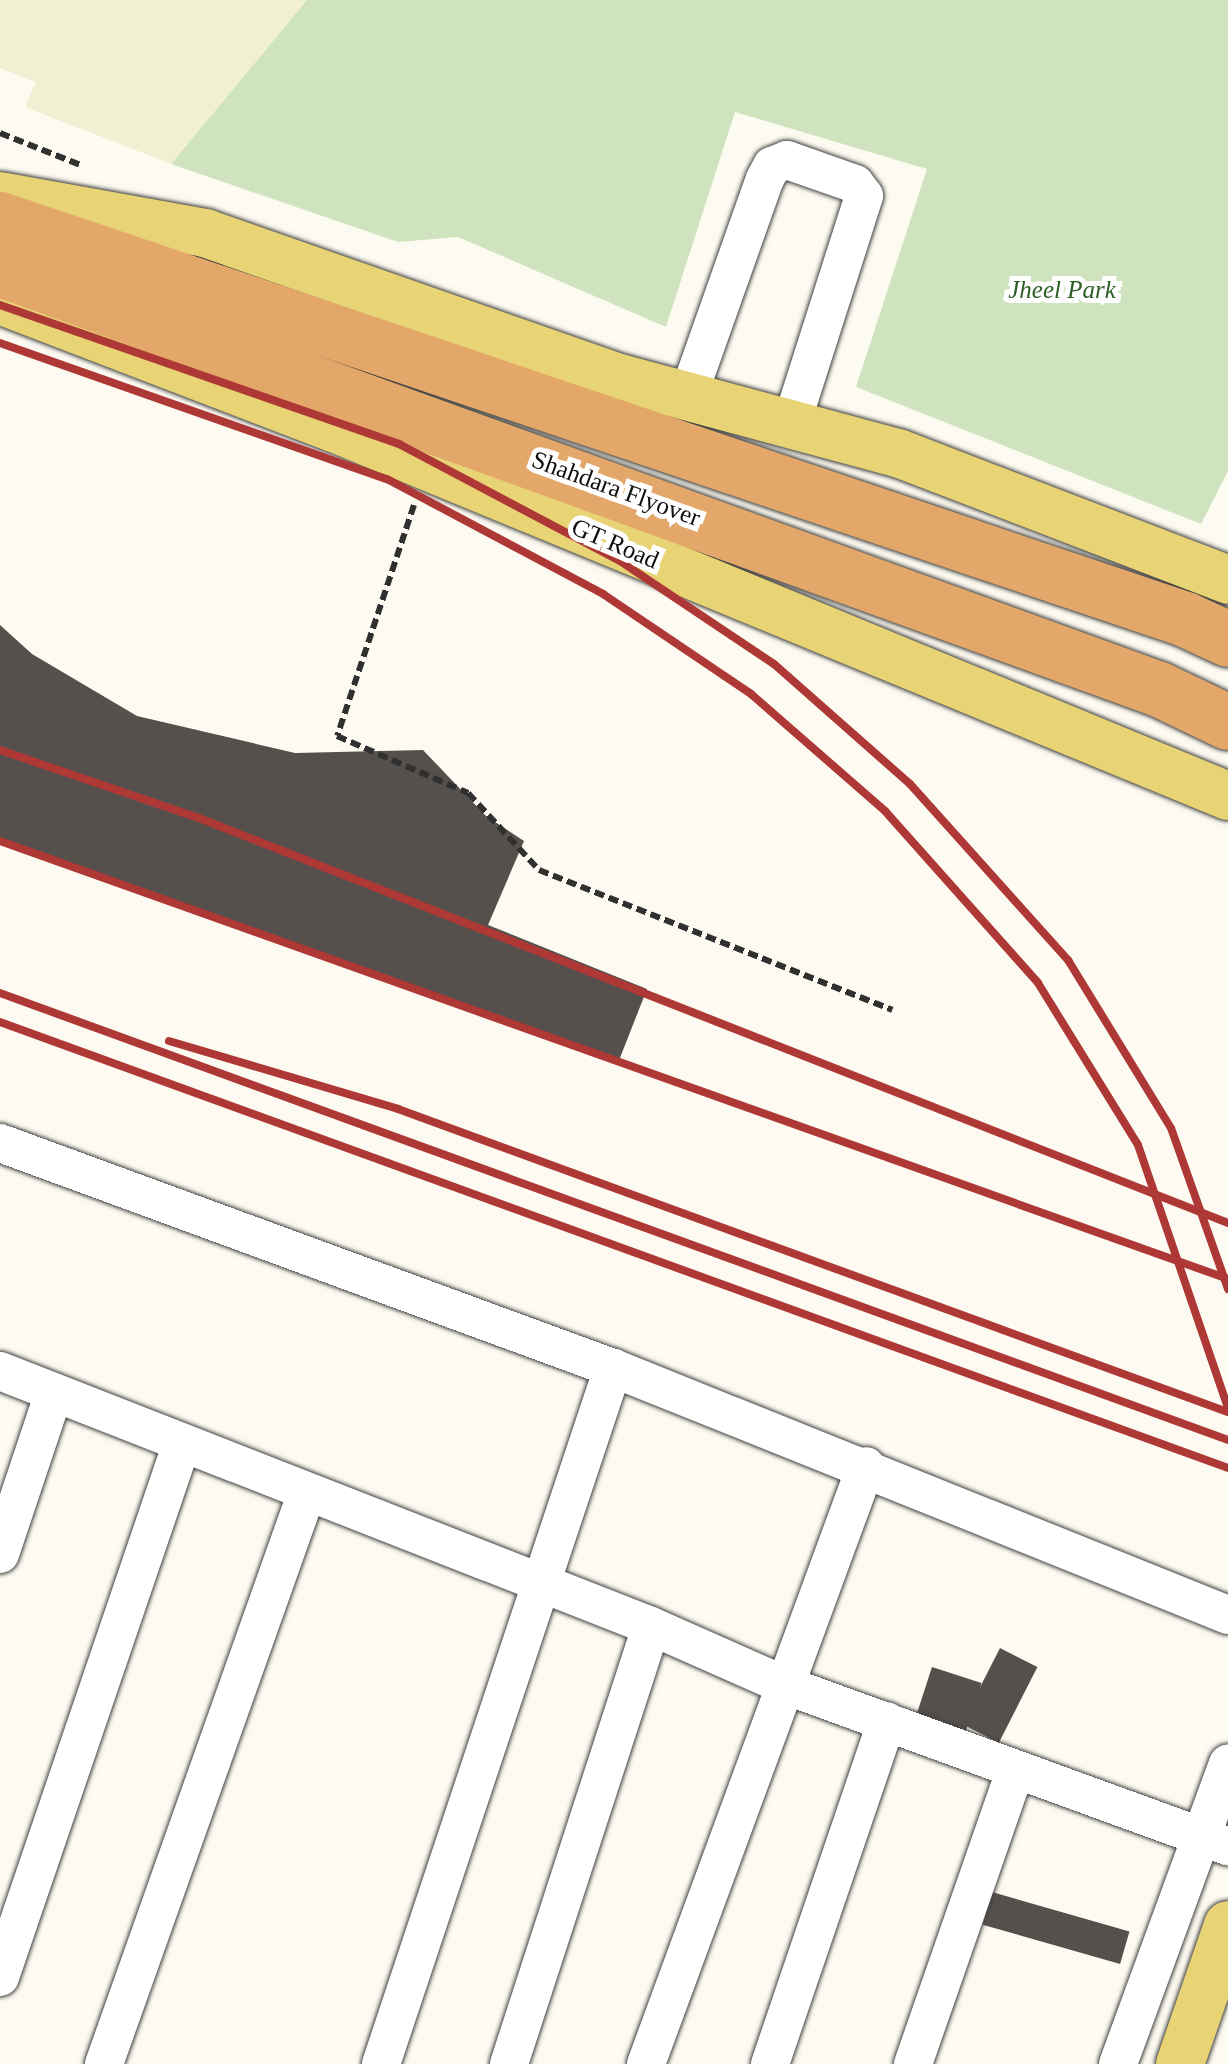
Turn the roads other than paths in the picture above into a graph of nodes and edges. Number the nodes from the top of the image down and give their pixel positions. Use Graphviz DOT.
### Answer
graph roads {
  1 [pos="0,196"];
  2 [pos="0,219"];
  3 [pos="0,268"];
  4 [pos="0,300"];
  5 [pos="688,396"];
  6 [pos="792,425"];
  7 [pos="1228,580"];
  8 [pos="1228,639"];
  9 [pos="1228,722"];
  10 [pos="1099,742"];
  11 [pos="1228,796"];
  12 [pos="1228,828"];
  13 [pos="0,1143"];
  14 [pos="613,1368"];
  15 [pos="0,1372"];
  16 [pos="54,1393"];
  17 [pos="182,1443"];
  18 [pos="866,1466"];
  19 [pos="307,1492"];
  20 [pos="0,1554"];
  21 [pos="545,1584"];
  22 [pos="1228,1615"];
  23 [pos="652,1626"];
  24 [pos="782,1684"];
  25 [pos="887,1721"];
  26 [pos="1228,1763"];
  27 [pos="1015,1771"];
  28 [pos="1214,1842"];
  29 [pos="1228,1925"];
  30 [pos="0,1977"];
  31 [pos="104,2064"];
  32 [pos="381,2064"];
  33 [pos="510,2064"];
  34 [pos="646,2064"];
  35 [pos="770,2064"];
  36 [pos="912,2064"];
  37 [pos="1118,2064"];
  38 [pos="1180,2064"];
  1 -- 5 [label="main road"];
  2 -- 8 [label="highway"];
  3 -- 9 [label="highway, Shahdara Flyover"];
  4 -- 10 [label="main road, GT Road"];
  5 -- 6 [label="main road"];
  5 -- 6 [label="street"];
  6 -- 7 [label="main road"];
  10 -- 11 [label="main road, GT Road"];
  10 -- 12 [label="main road"];
  13 -- 14 [label="street"];
  14 -- 18 [label="street"];
  14 -- 21 [label="street"];
  15 -- 16 [label="street"];
  16 -- 17 [label="street"];
  16 -- 20 [label="street"];
  17 -- 19 [label="street"];
  17 -- 30 [label="street"];
  18 -- 22 [label="street"];
  18 -- 24 [label="street"];
  19 -- 21 [label="street"];
  19 -- 31 [label="street"];
  21 -- 23 [label="street"];
  21 -- 32 [label="street"];
  23 -- 24 [label="street"];
  23 -- 33 [label="street"];
  24 -- 25 [label="street"];
  24 -- 34 [label="street"];
  25 -- 27 [label="street"];
  25 -- 35 [label="street"];
  26 -- 28 [label="street"];
  27 -- 28 [label="street"];
  27 -- 36 [label="street"];
  28 -- 37 [label="street"];
  29 -- 38 [label="main road"];
}
